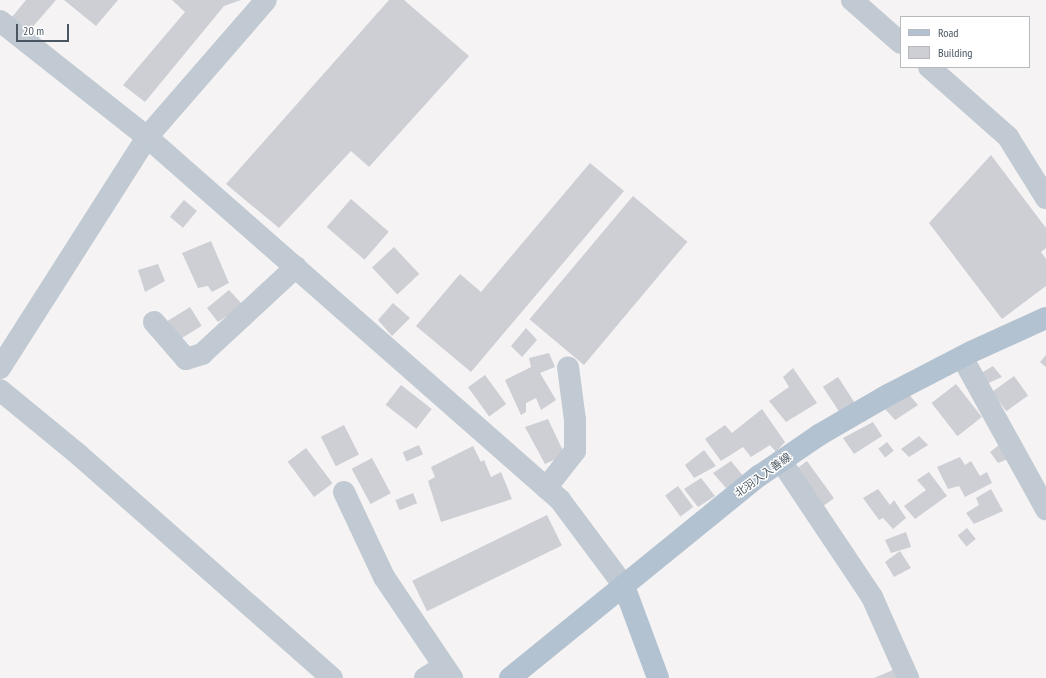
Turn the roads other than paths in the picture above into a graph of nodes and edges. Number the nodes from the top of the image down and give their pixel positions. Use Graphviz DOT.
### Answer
graph roads {
  1 [pos="266,0"];
  2 [pos="852,0"];
  3 [pos="0,21"];
  4 [pos="900,42"];
  5 [pos="930,68"];
  6 [pos="147,137"];
  7 [pos="1046,198"];
  8 [pos="296,267"];
  9 [pos="1046,318"];
  10 [pos="154,322"];
  11 [pos="962,357"];
  12 [pos="568,367"];
  13 [pos="0,368"];
  14 [pos="0,390"];
  15 [pos="782,461"];
  16 [pos="546,488"];
  17 [pos="344,492"];
  18 [pos="1046,509"];
  19 [pos="624,586"];
  20 [pos="448,672"];
  21 [pos="332,678"];
  22 [pos="425,678"];
  23 [pos="510,678"];
  24 [pos="658,678"];
  25 [pos="908,678"];
  1 -- 6 [label="street"];
  2 -- 4 [label="street"];
  3 -- 6 [label="street"];
  5 -- 7 [label="street"];
  6 -- 8 [label="street"];
  6 -- 13 [label="street"];
  8 -- 10 [label="street"];
  8 -- 16 [label="street"];
  9 -- 11 [label="main road, 北羽入入善線"];
  11 -- 15 [label="main road, 北羽入入善線"];
  11 -- 18 [label="street"];
  12 -- 16 [label="street"];
  14 -- 21 [label="street"];
  15 -- 19 [label="main road, 北羽入入善線"];
  15 -- 25 [label="street"];
  16 -- 19 [label="street"];
  17 -- 20 [label="street"];
  19 -- 23 [label="main road, 北羽入入善線"];
  19 -- 24 [label="main road"];
  20 -- 22 [label="street"];
}
